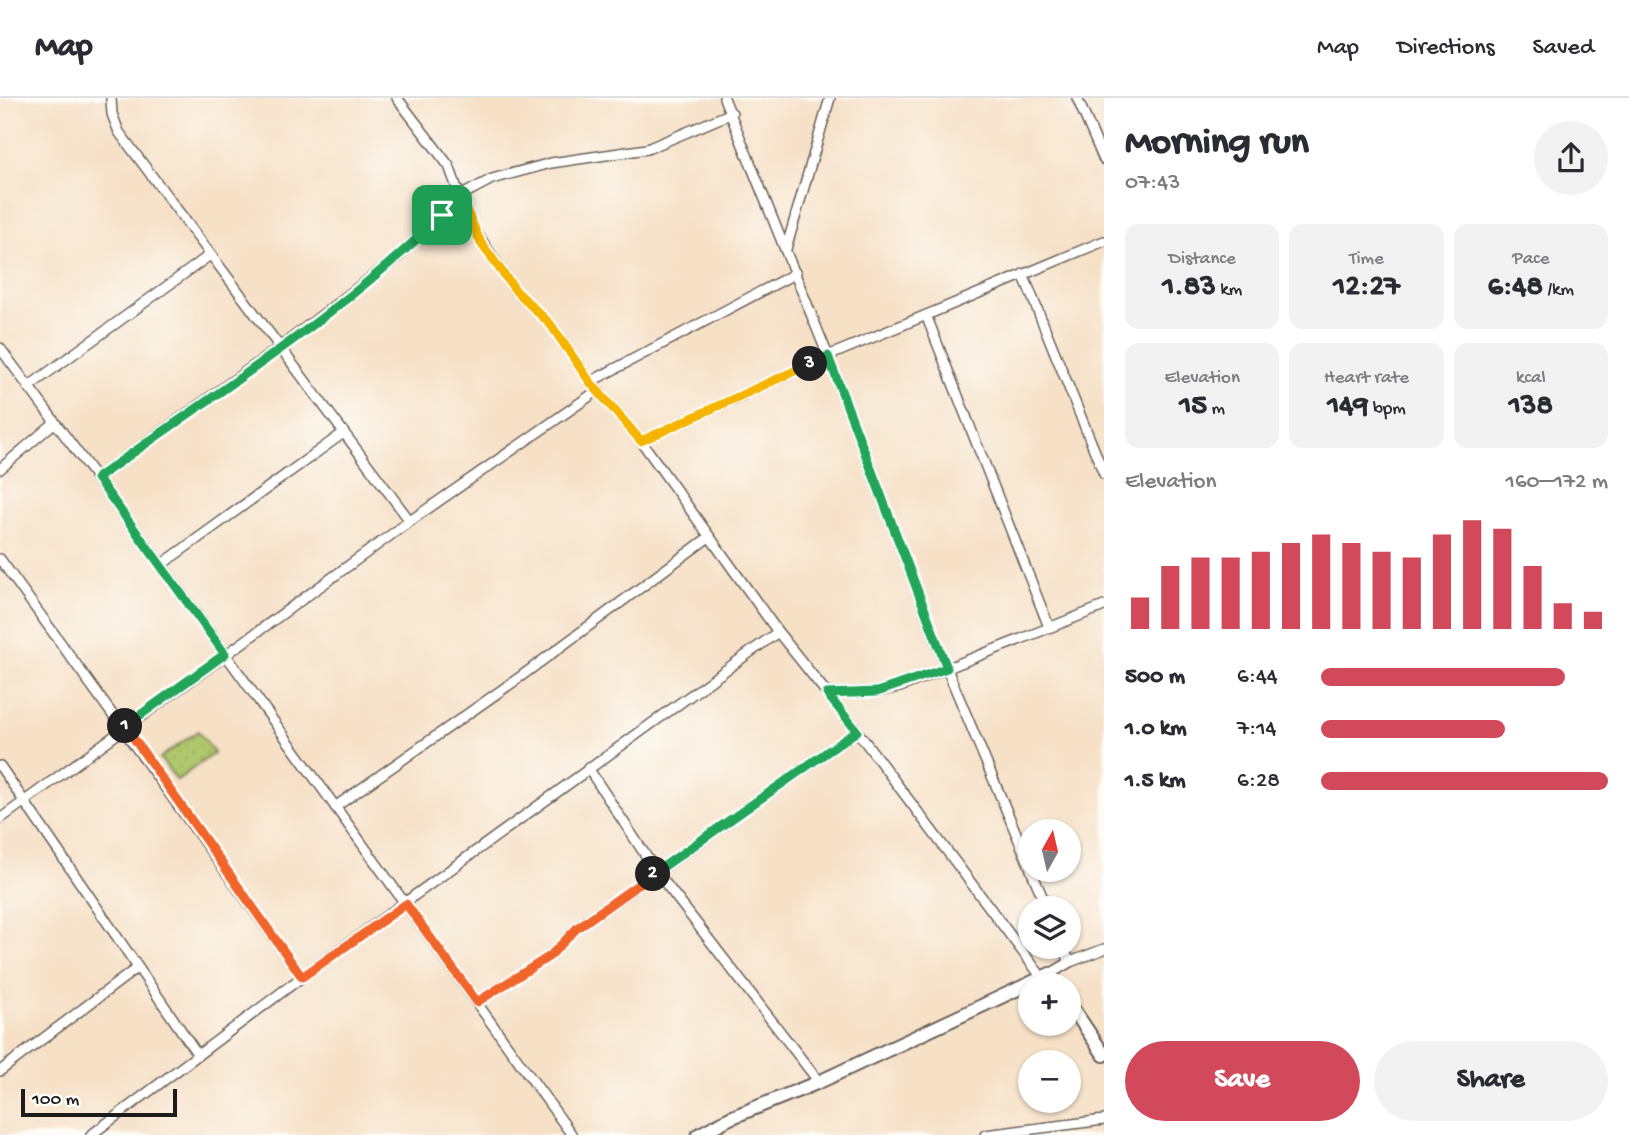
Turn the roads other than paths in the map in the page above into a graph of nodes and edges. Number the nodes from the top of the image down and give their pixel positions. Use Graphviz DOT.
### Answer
graph roads {
  1 [pos="111,98"];
  2 [pos="397,98"];
  3 [pos="724,98"];
  4 [pos="830,98"];
  5 [pos="1077,98"];
  6 [pos="732,113"];
  7 [pos="1104,160"];
  8 [pos="460,196"];
  9 [pos="1104,241"];
  10 [pos="786,249"];
  11 [pos="210,255"];
  12 [pos="796,273"];
  13 [pos="1023,274"];
  14 [pos="926,315"];
  15 [pos="0,348"];
  16 [pos="279,348"];
  17 [pos="828,356"];
  18 [pos="590,382"];
  19 [pos="28,387"];
  20 [pos="597,391"];
  21 [pos="54,424"];
  22 [pos="342,434"];
  23 [pos="641,441"];
  24 [pos="0,469"];
  25 [pos="1104,474"];
  26 [pos="97,478"];
  27 [pos="410,521"];
  28 [pos="709,537"];
  29 [pos="0,559"];
  30 [pos="161,565"];
  31 [pos="1104,606"];
  32 [pos="1049,627"];
  33 [pos="778,632"];
  34 [pos="225,654"];
  35 [pos="947,668"];
  36 [pos="827,694"];
  37 [pos="124,726"];
  38 [pos="857,731"];
  39 [pos="0,766"];
  40 [pos="588,768"];
  41 [pos="25,800"];
  42 [pos="335,807"];
  43 [pos="0,819"];
  44 [pos="1018,838"];
  45 [pos="656,871"];
  46 [pos="406,904"];
  47 [pos="1104,949"];
  48 [pos="1069,959"];
  49 [pos="1070,962"];
  50 [pos="137,968"];
  51 [pos="1045,973"];
  52 [pos="1057,973"];
  53 [pos="302,977"];
  54 [pos="1018,993"];
  55 [pos="477,1002"];
  56 [pos="1081,1021"];
  57 [pos="198,1055"];
  58 [pos="1104,1055"];
  59 [pos="0,1071"];
  60 [pos="819,1082"];
  61 [pos="1104,1121"];
  62 [pos="91,1135"];
  63 [pos="572,1135"];
  64 [pos="698,1135"];
  65 [pos="985,1135"];
  1 -- 11 [label="street"];
  2 -- 8 [label="street"];
  3 -- 6 [label="street"];
  4 -- 10 [label="street"];
  5 -- 7 [label="street"];
  6 -- 8 [label="street"];
  6 -- 10 [label="street"];
  8 -- 16 [label="street"];
  8 -- 18 [label="street"];
  9 -- 13 [label="street"];
  10 -- 12 [label="street"];
  11 -- 16 [label="street"];
  11 -- 19 [label="street"];
  12 -- 17 [label="street"];
  12 -- 18 [label="street"];
  13 -- 14 [label="street"];
  13 -- 25 [label="street"];
  14 -- 17 [label="street"];
  14 -- 32 [label="street"];
  15 -- 19 [label="street"];
  16 -- 22 [label="street"];
  16 -- 26 [label="street"];
  17 -- 23 [label="street"];
  17 -- 35 [label="street"];
  18 -- 20 [label="street"];
  19 -- 21 [label="street"];
  20 -- 23 [label="street"];
  20 -- 27 [label="street"];
  21 -- 24 [label="street"];
  21 -- 26 [label="street"];
  22 -- 27 [label="street"];
  22 -- 30 [label="street"];
  23 -- 28 [label="street"];
  26 -- 30 [label="street"];
  27 -- 34 [label="street"];
  28 -- 33 [label="street"];
  28 -- 42 [label="street"];
  29 -- 37 [label="street"];
  30 -- 34 [label="street"];
  31 -- 32 [label="street"];
  32 -- 35 [label="street"];
  33 -- 36 [label="street"];
  33 -- 40 [label="street"];
  34 -- 37 [label="street"];
  34 -- 42 [label="street"];
  35 -- 36 [label="street"];
  35 -- 44 [label="street"];
  36 -- 38 [label="street"];
  37 -- 41 [label="street"];
  37 -- 53 [label="street"];
  38 -- 45 [label="street"];
  38 -- 51 [label="street"];
  39 -- 41 [label="street"];
  40 -- 45 [label="street"];
  40 -- 46 [label="street"];
  41 -- 43 [label="street"];
  41 -- 50 [label="street"];
  42 -- 46 [label="street"];
  45 -- 55 [label="street"];
  45 -- 60 [label="street"];
  46 -- 53 [label="street"];
  46 -- 55 [label="street"];
  47 -- 49 [label="street"];
  48 -- 49 [label="street"];
  49 -- 52 [label="street"];
  50 -- 57 [label="street"];
  50 -- 59 [label="street"];
  53 -- 57 [label="street"];
  54 -- 60 [label="street"];
  55 -- 63 [label="street"];
  56 -- 58 [label="street"];
  57 -- 62 [label="street"];
  60 -- 64 [label="street"];
  61 -- 65 [label="street"];
}
